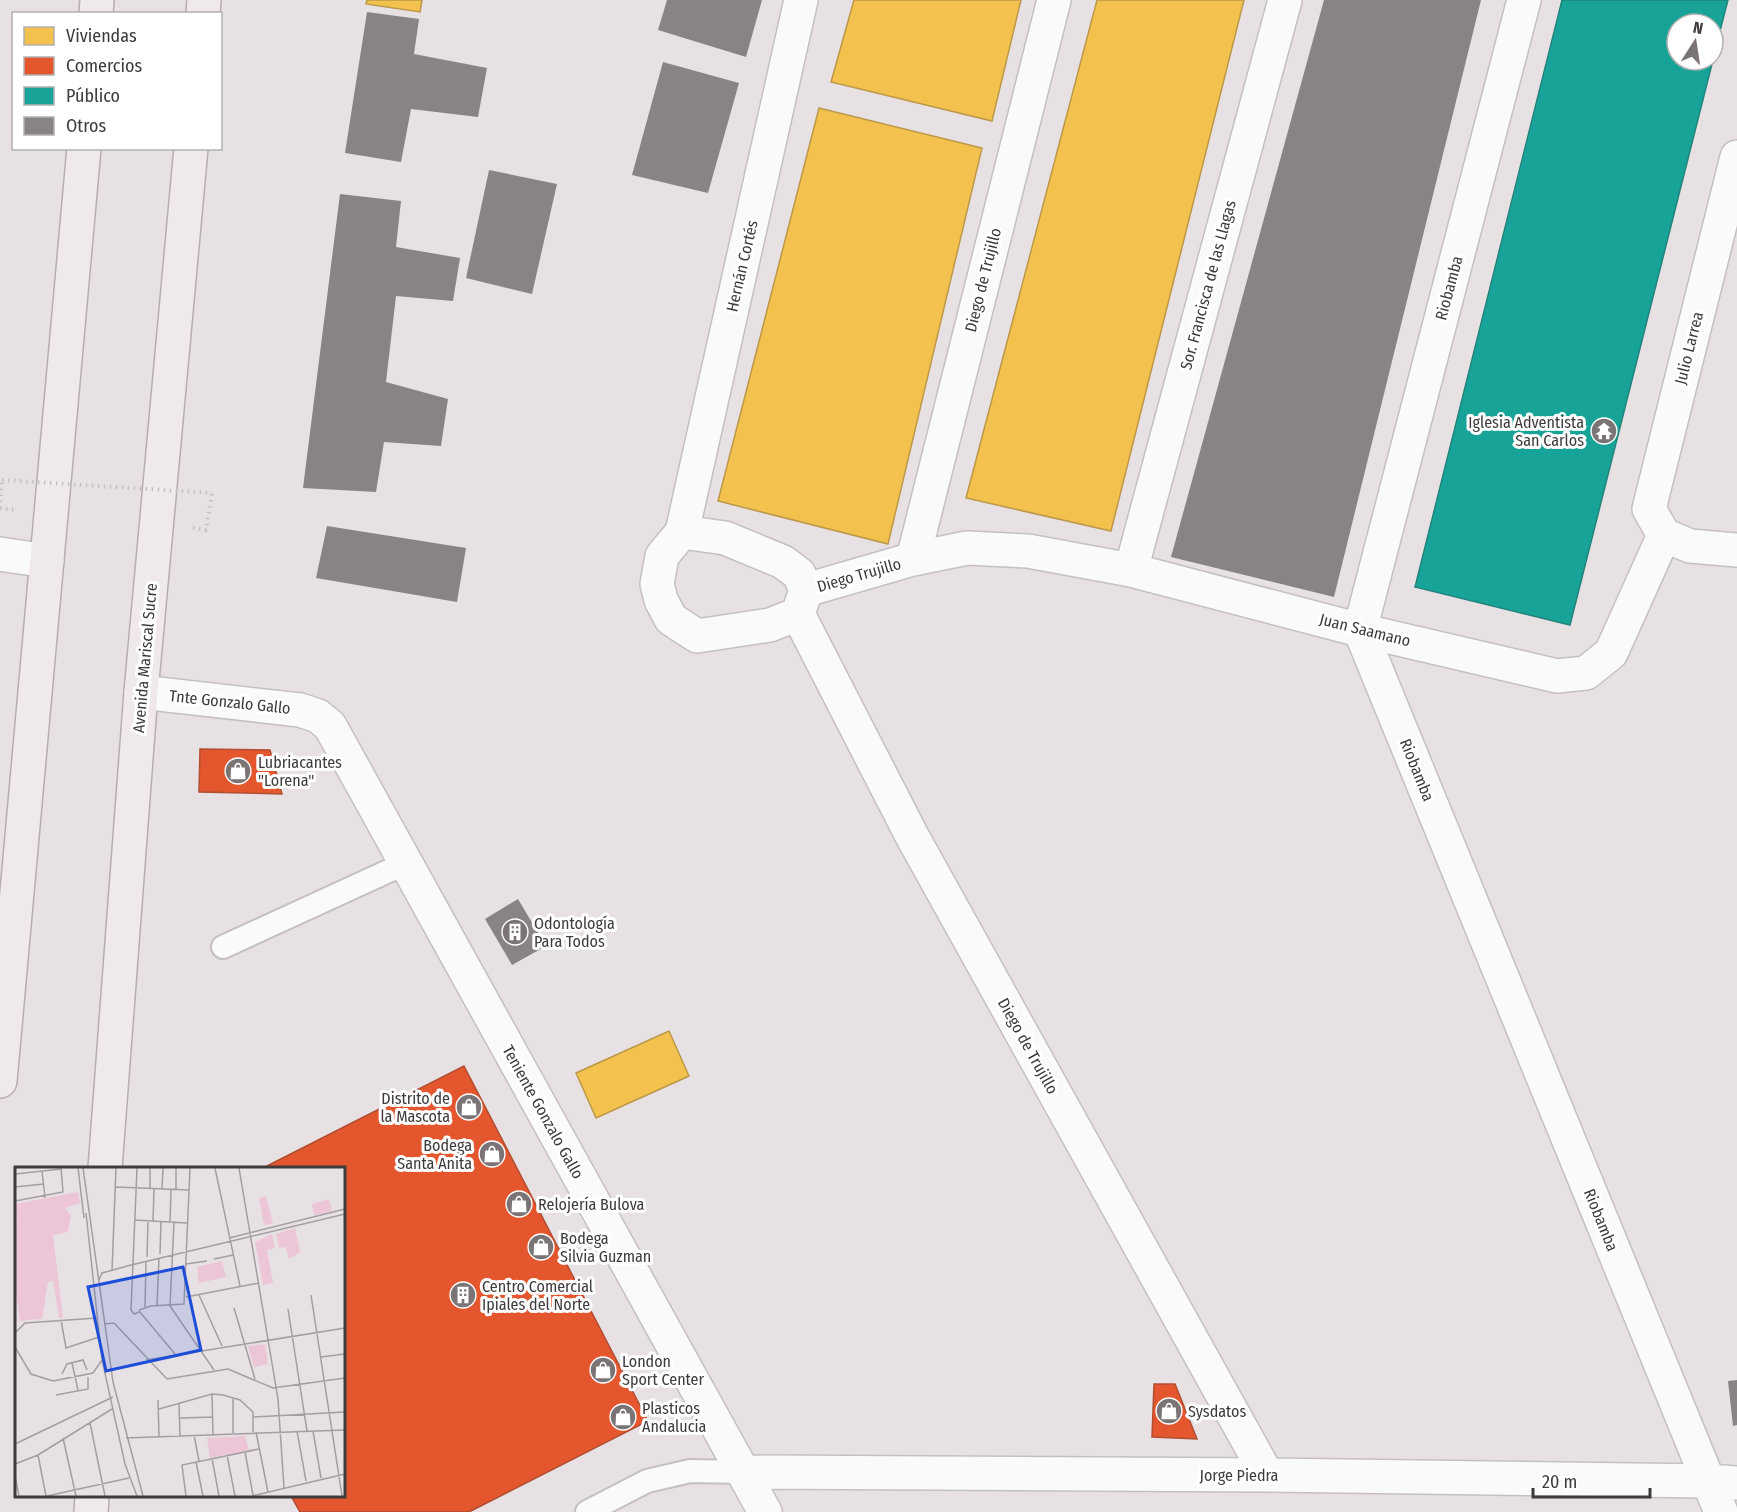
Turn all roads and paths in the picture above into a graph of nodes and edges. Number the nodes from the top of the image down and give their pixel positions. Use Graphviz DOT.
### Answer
graph roads {
  1 [pos="801,0"];
  2 [pos="1054,0"];
  3 [pos="1285,0"];
  4 [pos="1524,0"];
  5 [pos="84,150"];
  6 [pos="191,150"];
  7 [pos="1737,157"];
  8 [pos="0,502"];
  9 [pos="206,530"];
  10 [pos="682,531"];
  11 [pos="1664,535"];
  12 [pos="1737,550"];
  13 [pos="0,554"];
  14 [pos="913,559"];
  15 [pos="47,561"];
  16 [pos="1131,570"];
  17 [pos="802,602"];
  18 [pos="1360,630"];
  19 [pos="141,692"];
  20 [pos="318,716"];
  21 [pos="10,846"];
  22 [pos="406,863"];
  23 [pos="8,908"];
  24 [pos="223,947"];
  25 [pos="0,1082"];
  26 [pos="105,1167"];
  27 [pos="742,1472"];
  28 [pos="1267,1475"];
  29 [pos="1723,1482"];
  30 [pos="92,1497"];
  31 [pos="91,1512"];
  32 [pos="587,1512"];
  33 [pos="765,1512"];
  34 [pos="1721,1512"];
  1 -- 10 [label="street, Hernán Cortés"];
  2 -- 14 [label="street, Diego de Trujillo"];
  3 -- 16 [label="street, Sor. Francisca de las Llagas"];
  4 -- 18 [label="street, Riobamba"];
  5 -- 15 [label="main road"];
  6 -- 19 [label="main road, Avenida Mariscal Sucre"];
  7 -- 11 [label="street, Julio Larrea"];
  8 -- 9 [label="path, bridge"];
  10 -- 17 [label="street, Diego Trujillo"];
  10 -- 17 [label="street, Diego Trujillo"];
  11 -- 12 [label="street"];
  11 -- 18 [label="street, Juan Saamano"];
  13 -- 15 [label="street"];
  14 -- 16 [label="street, Juan Saamano"];
  14 -- 17 [label="street, Diego Trujillo"];
  15 -- 21 [label="main road"];
  16 -- 18 [label="street, Juan Saamano"];
  17 -- 28 [label="street, Diego de Trujillo"];
  18 -- 29 [label="street, Riobamba"];
  19 -- 20 [label="street, Tnte Gonzalo Gallo"];
  19 -- 26 [label="main road, Avenida Mariscal Sucre"];
  20 -- 22 [label="street, Teniente Gonzalo Gallo"];
  21 -- 23 [label="main road"];
  22 -- 24 [label="lane"];
  22 -- 27 [label="street, Teniente Gonzalo Gallo"];
  23 -- 25 [label="main road"];
  27 -- 28 [label="street, Jorge Piedra"];
  27 -- 32 [label="lane"];
  27 -- 33 [label="street, Teniente Gonzalo Gallo"];
  28 -- 29 [label="street, Jorge Piedra"];
  29 -- 34 [label="street, Riobamba"];
  30 -- 31 [label="main road"];
}
